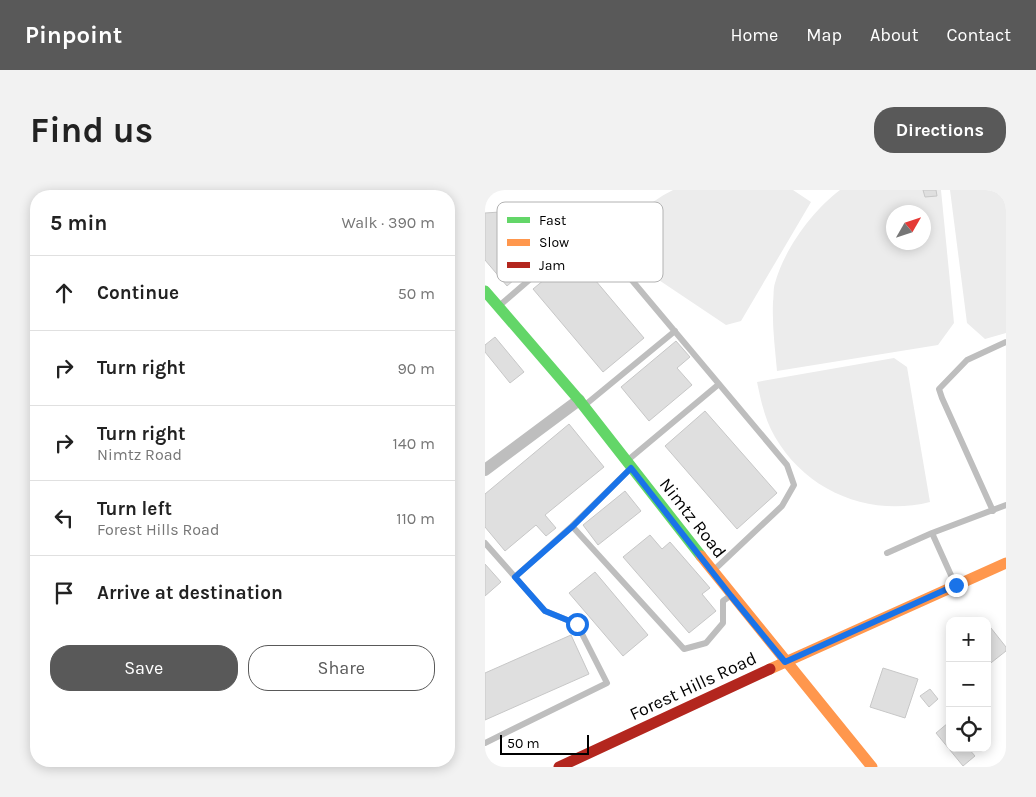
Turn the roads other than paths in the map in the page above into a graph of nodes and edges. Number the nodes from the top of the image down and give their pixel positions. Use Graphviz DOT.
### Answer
graph roads {
  1 [pos="527,282"];
  2 [pos="633,282"];
  3 [pos="485,291"];
  4 [pos="499,306"];
  5 [pos="675,331"];
  6 [pos="1006,342"];
  7 [pos="719,384"];
  8 [pos="581,403"];
  9 [pos="629,464"];
  10 [pos="485,470"];
  11 [pos="1006,505"];
  12 [pos="993,511"];
  13 [pos="573,526"];
  14 [pos="932,534"];
  15 [pos="485,543"];
  16 [pos="887,553"];
  17 [pos="1006,563"];
  18 [pos="712,572"];
  19 [pos="515,577"];
  20 [pos="956,585"];
  21 [pos="731,596"];
  22 [pos="785,662"];
  23 [pos="485,742"];
  24 [pos="559,767"];
  25 [pos="872,767"];
  1 -- 4 [label="lane"];
  2 -- 5 [label="lane"];
  3 -- 4 [label="street, Nimtz Road"];
  4 -- 8 [label="street, Nimtz Road"];
  5 -- 7 [label="lane"];
  5 -- 8 [label="lane"];
  6 -- 12 [label="lane"];
  7 -- 9 [label="lane"];
  7 -- 18 [label="lane"];
  8 -- 9 [label="street, Nimtz Road"];
  8 -- 10 [label="street"];
  9 -- 13 [label="lane"];
  9 -- 18 [label="street, Nimtz Road"];
  11 -- 12 [label="lane"];
  12 -- 14 [label="lane"];
  13 -- 19 [label="lane"];
  13 -- 21 [label="lane"];
  14 -- 16 [label="lane"];
  14 -- 20 [label="lane"];
  15 -- 19 [label="lane"];
  17 -- 20 [label="street, Forest Hills Road"];
  18 -- 21 [label="street, Nimtz Road"];
  19 -- 23 [label="lane"];
  20 -- 22 [label="street, Forest Hills Road"];
  21 -- 22 [label="street, Nimtz Road"];
  22 -- 24 [label="street, Forest Hills Road"];
  22 -- 25 [label="street, Nimtz Road"];
}
